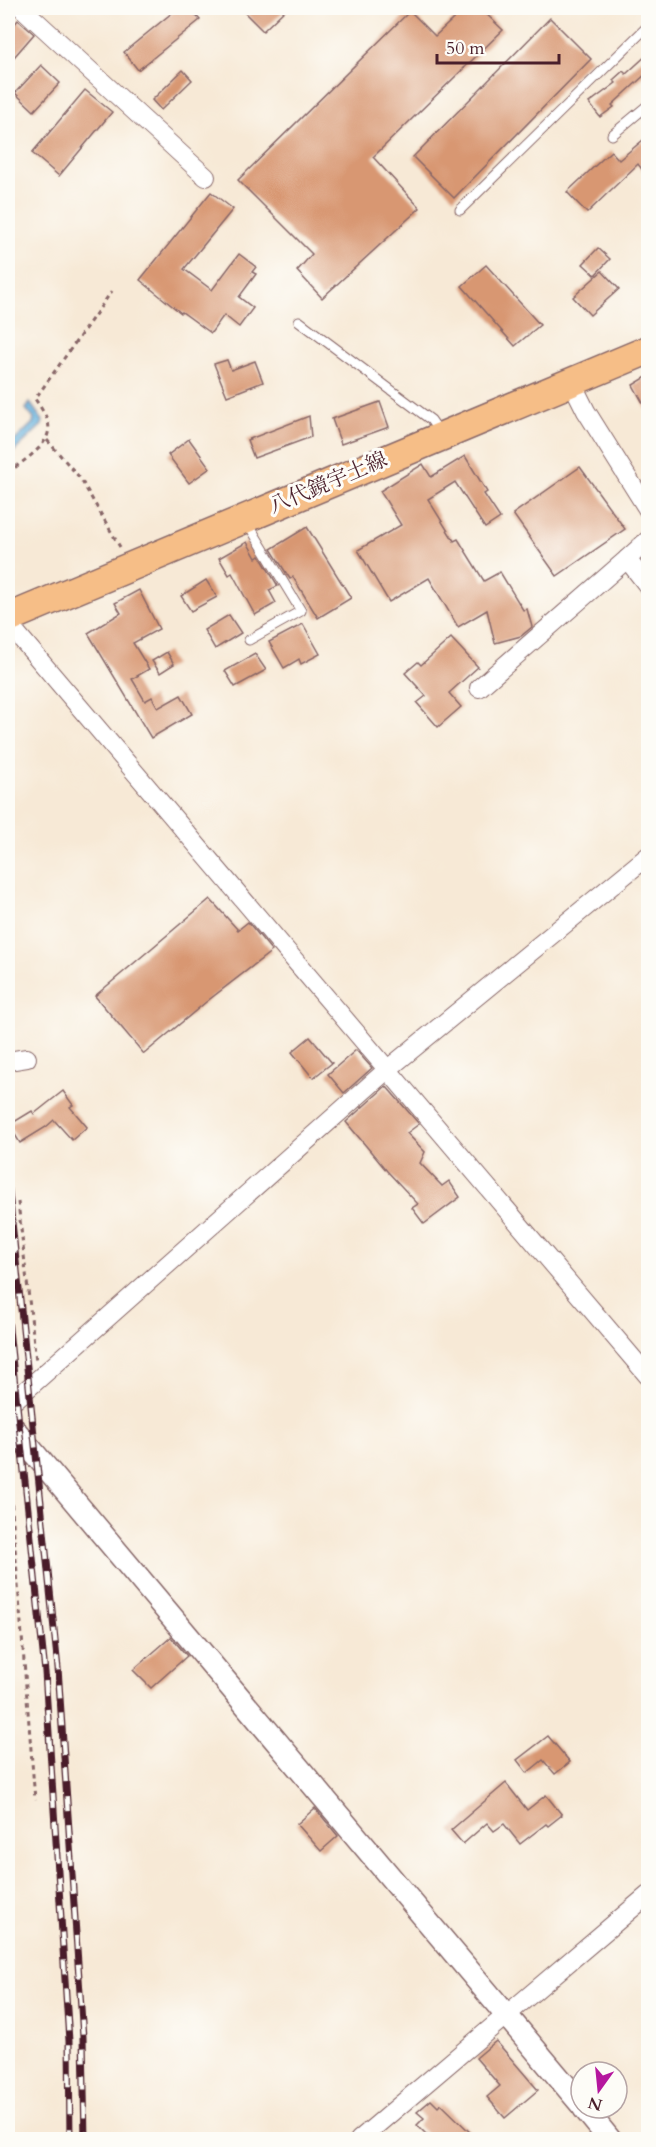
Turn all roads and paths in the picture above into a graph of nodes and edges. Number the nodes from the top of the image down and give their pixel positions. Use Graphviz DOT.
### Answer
graph roads {
  1 [pos="22,8"];
  2 [pos="648,26"];
  3 [pos="648,105"];
  4 [pos="612,135"];
  5 [pos="206,177"];
  6 [pos="460,210"];
  7 [pos="112,291"];
  8 [pos="299,321"];
  9 [pos="648,350"];
  10 [pos="572,381"];
  11 [pos="442,435"];
  12 [pos="46,440"];
  13 [pos="8,473"];
  14 [pos="648,510"];
  15 [pos="245,517"];
  16 [pos="648,540"];
  17 [pos="627,560"];
  18 [pos="131,566"];
  19 [pos="648,586"];
  20 [pos="8,618"];
  21 [pos="8,623"];
  22 [pos="249,640"];
  23 [pos="479,688"];
  24 [pos="648,856"];
  25 [pos="27,1058"];
  26 [pos="8,1061"];
  27 [pos="388,1069"];
  28 [pos="18,1202"];
  29 [pos="648,1376"];
  30 [pos="38,1377"];
  31 [pos="8,1406"];
  32 [pos="8,1422"];
  33 [pos="8,1459"];
  34 [pos="35,1800"];
  35 [pos="648,1895"];
  36 [pos="507,2015"];
  37 [pos="569,2090"];
  38 [pos="594,2120"];
  39 [pos="359,2139"];
  40 [pos="610,2139"];
  1 -- 5 [label="street"];
  2 -- 6 [label="lane"];
  3 -- 4 [label="lane"];
  7 -- 12 [label="path"];
  8 -- 11 [label="lane"];
  9 -- 10 [label="main road, 八代鏡宇土線"];
  10 -- 11 [label="main road, 八代鏡宇土線"];
  10 -- 14 [label="street"];
  11 -- 15 [label="main road, 八代鏡宇土線"];
  12 -- 13 [label="path"];
  12 -- 18 [label="path"];
  15 -- 18 [label="main road, 八代鏡宇土線"];
  15 -- 22 [label="lane"];
  16 -- 17 [label="street"];
  17 -- 19 [label="street"];
  17 -- 23 [label="street"];
  18 -- 20 [label="main road, 八代鏡宇土線"];
  21 -- 27 [label="street"];
  24 -- 27 [label="street"];
  25 -- 26 [label="street"];
  27 -- 29 [label="street"];
  27 -- 30 [label="street"];
  28 -- 30 [label="path"];
  30 -- 31 [label="street"];
  32 -- 36 [label="street"];
  33 -- 34 [label="path"];
  35 -- 36 [label="street"];
  36 -- 37 [label="street"];
  36 -- 39 [label="street"];
  38 -- 40 [label="street"];
}
